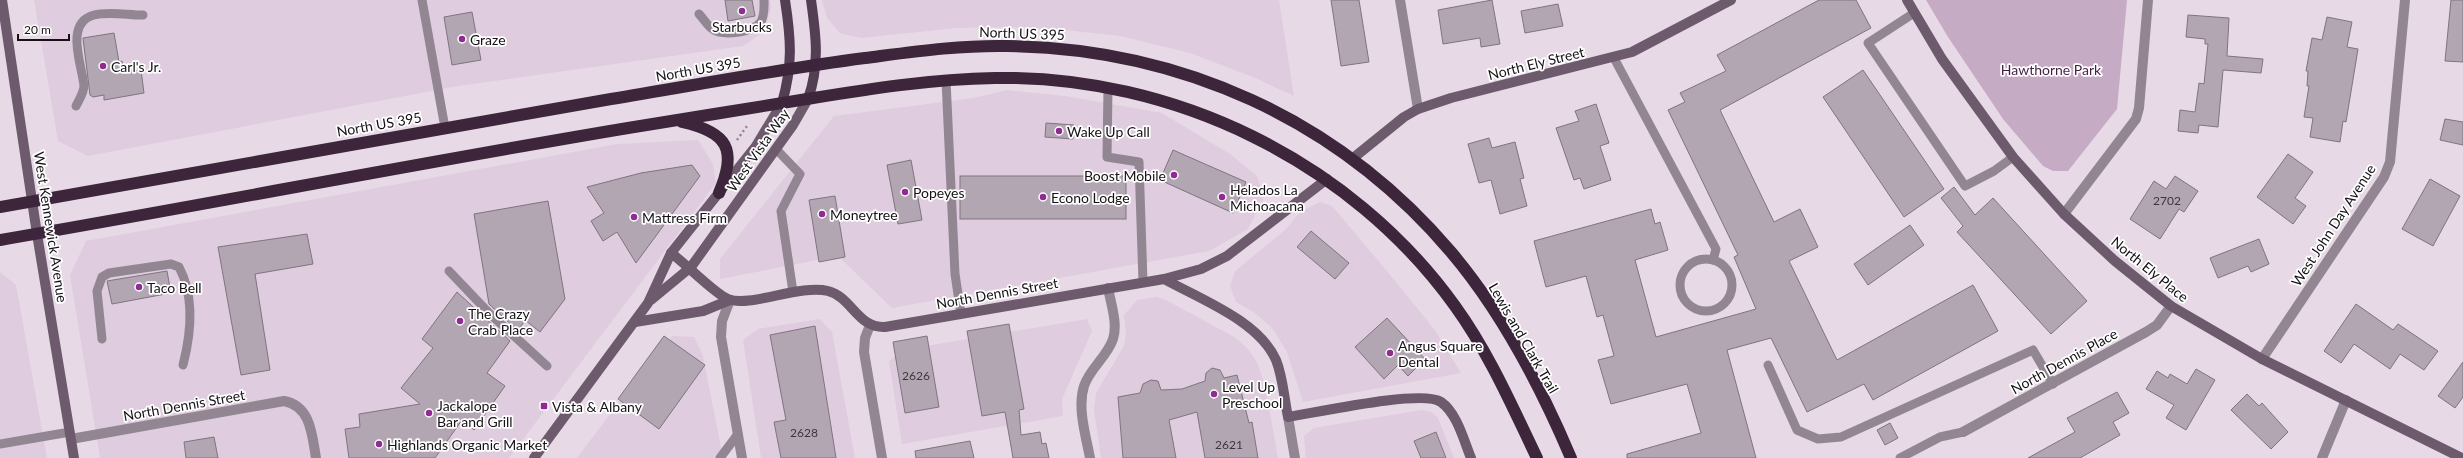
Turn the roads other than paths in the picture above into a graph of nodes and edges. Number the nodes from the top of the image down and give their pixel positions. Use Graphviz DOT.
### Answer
graph roads {
  1 [pos="2,0"];
  2 [pos="422,0"];
  3 [pos="764,0"];
  4 [pos="785,0"];
  5 [pos="810,0"];
  6 [pos="1400,0"];
  7 [pos="1731,0"];
  8 [pos="1907,0"];
  9 [pos="2148,0"];
  10 [pos="2405,0"];
  11 [pos="1914,13"];
  12 [pos="699,14"];
  13 [pos="142,15"];
  14 [pos="1614,58"];
  15 [pos="816,65"];
  16 [pos="790,70"];
  17 [pos="946,80"];
  18 [pos="1108,87"];
  19 [pos="808,99"];
  20 [pos="782,103"];
  21 [pos="76,106"];
  22 [pos="1418,109"];
  23 [pos="675,121"];
  24 [pos="445,128"];
  25 [pos="776,149"];
  26 [pos="2013,157"];
  27 [pos="1352,159"];
  28 [pos="1327,179"];
  29 [pos="719,193"];
  30 [pos="33,202"];
  31 [pos="0,207"];
  32 [pos="2064,214"];
  33 [pos="37,234"];
  34 [pos="0,240"];
  35 [pos="672,253"];
  36 [pos="1713,260"];
  37 [pos="691,267"];
  38 [pos="449,271"];
  39 [pos="1164,279"];
  40 [pos="1143,282"];
  41 [pos="1108,288"];
  42 [pos="793,292"];
  43 [pos="730,300"];
  44 [pos="648,303"];
  45 [pos="2170,306"];
  46 [pos="961,314"];
  47 [pos="635,322"];
  48 [pos="870,325"];
  49 [pos="102,339"];
  50 [pos="2262,359"];
  51 [pos="183,365"];
  52 [pos="1768,365"];
  53 [pos="547,366"];
  54 [pos="2053,384"];
  55 [pos="2346,400"];
  56 [pos="1288,417"];
  57 [pos="1963,432"];
  58 [pos="738,434"];
  59 [pos="71,436"];
  60 [pos="0,444"];
  61 [pos="74,458"];
  62 [pos="316,458"];
  63 [pos="534,458"];
  64 [pos="720,458"];
  65 [pos="742,458"];
  66 [pos="882,458"];
  67 [pos="1090,458"];
  68 [pos="1294,458"];
  69 [pos="1471,458"];
  70 [pos="1537,458"];
  71 [pos="1571,458"];
  72 [pos="1900,458"];
  73 [pos="2322,458"];
  74 [pos="2462,458"];
  1 -- 30 [label="street, West Kennewick Avenue"];
  2 -- 24 [label="lane"];
  3 -- 12 [label="lane"];
  4 -- 16 [label="main road"];
  5 -- 15 [label="main road"];
  6 -- 22 [label="street"];
  7 -- 14 [label="street, North Ely Street"];
  8 -- 11 [label="street, North Ely Place"];
  9 -- 32 [label="street"];
  10 -- 50 [label="street, West John Day Avenue"];
  11 -- 26 [label="street, North Ely Place"];
  11 -- 26 [label="lane"];
  13 -- 21 [label="lane"];
  14 -- 22 [label="street, North Ely Street"];
  14 -- 36 [label="lane"];
  15 -- 16 [label="highway, North US 395"];
  15 -- 19 [label="main road"];
  15 -- 27 [label="highway, North US 395"];
  16 -- 20 [label="main road"];
  16 -- 24 [label="highway, North US 395"];
  17 -- 18 [label="highway"];
  17 -- 19 [label="highway"];
  17 -- 46 [label="lane"];
  18 -- 28 [label="highway"];
  18 -- 40 [label="lane"];
  19 -- 20 [label="highway"];
  19 -- 25 [label="street, West Vista Way"];
  20 -- 23 [label="highway"];
  20 -- 29 [label="street, West Vista Way"];
  22 -- 27 [label="street, North Ely Street"];
  23 -- 29 [label="highway"];
  23 -- 33 [label="highway"];
  24 -- 30 [label="highway, North US 395"];
  25 -- 37 [label="street, West Vista Way"];
  25 -- 42 [label="lane"];
  26 -- 32 [label="street, North Ely Place"];
  27 -- 71 [label="highway, Lewis and Clark Trail"];
  28 -- 39 [label="street, North Dennis Street"];
  28 -- 70 [label="highway"];
  29 -- 35 [label="street, West Vista Way"];
  30 -- 31 [label="highway, North US 395"];
  30 -- 33 [label="street, West Kennewick Avenue"];
  32 -- 45 [label="street, North Ely Place"];
  33 -- 34 [label="highway"];
  33 -- 59 [label="street, West Kennewick Avenue"];
  35 -- 37 [label="street"];
  35 -- 44 [label="street, West Vista Way"];
  36 -- 36 [label="lane"];
  37 -- 43 [label="street"];
  37 -- 44 [label="street, West Vista Way"];
  38 -- 53 [label="lane"];
  39 -- 40 [label="street, North Dennis Street"];
  39 -- 56 [label="street"];
  40 -- 41 [label="street, North Dennis Street"];
  41 -- 46 [label="street, North Dennis Street"];
  41 -- 67 [label="street"];
  42 -- 43 [label="street"];
  42 -- 48 [label="street"];
  43 -- 47 [label="street"];
  43 -- 58 [label="street"];
  44 -- 47 [label="street, West Vista Way"];
  45 -- 50 [label="street, North Ely Place"];
  45 -- 54 [label="street, North Dennis Place"];
  46 -- 48 [label="street, North Dennis Street"];
  47 -- 63 [label="street, West Vista Way"];
  48 -- 66 [label="street"];
  49 -- 51 [label="lane"];
  50 -- 55 [label="street, North Ely Place"];
  52 -- 54 [label="lane"];
  54 -- 57 [label="street, North Dennis Place"];
  55 -- 73 [label="street"];
  55 -- 74 [label="street, North Ely Place"];
  56 -- 68 [label="street"];
  56 -- 69 [label="street"];
  57 -- 72 [label="lane"];
  58 -- 64 [label="lane"];
  58 -- 65 [label="street"];
  59 -- 60 [label="lane"];
  59 -- 61 [label="street, West Kennewick Avenue"];
  59 -- 62 [label="street, North Dennis Street"];
}
